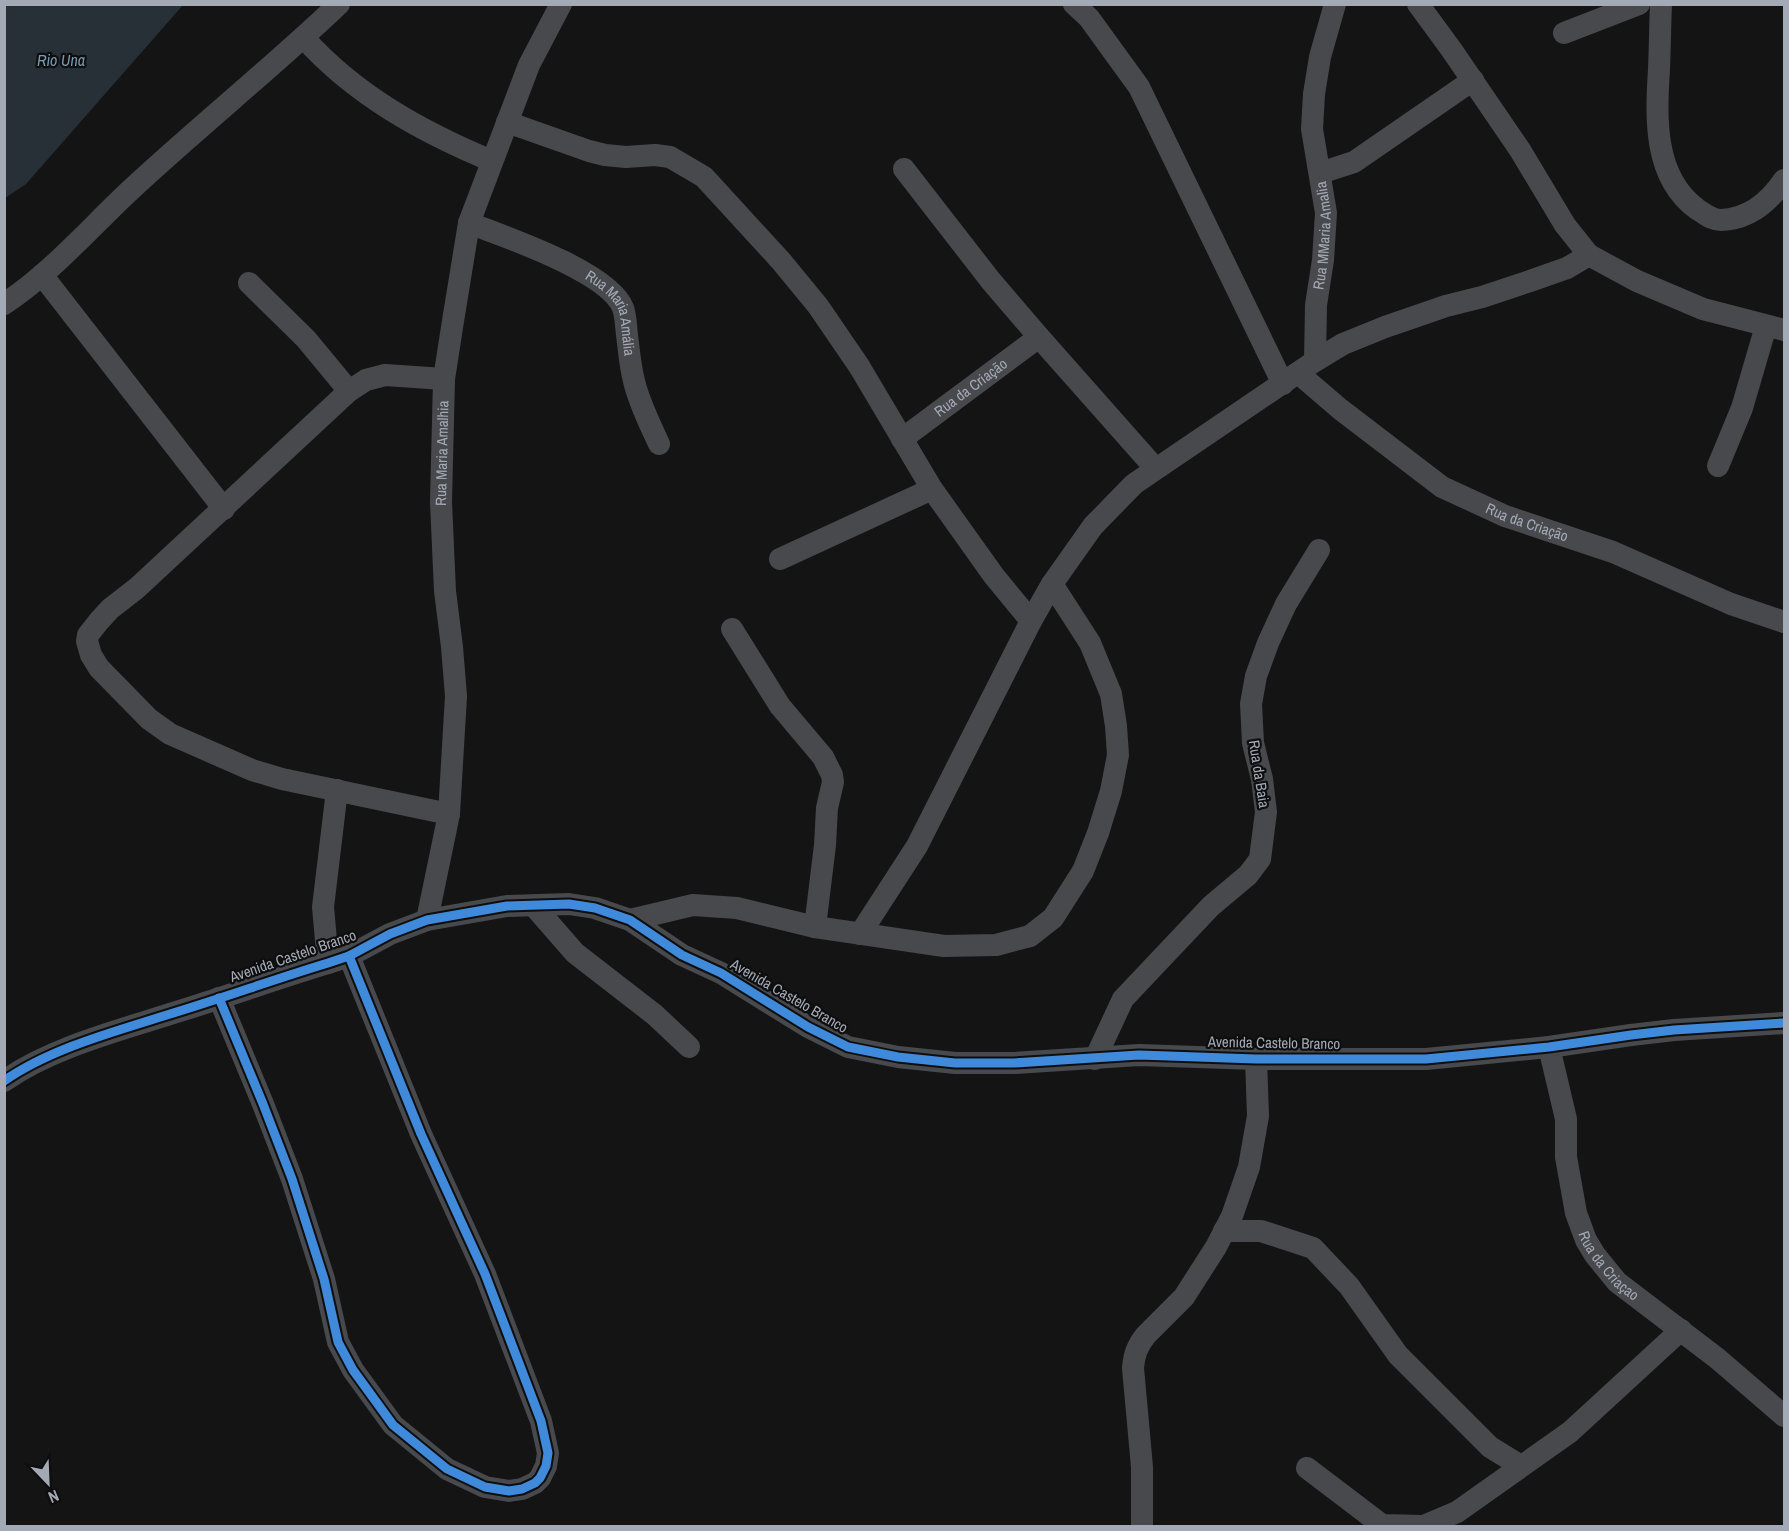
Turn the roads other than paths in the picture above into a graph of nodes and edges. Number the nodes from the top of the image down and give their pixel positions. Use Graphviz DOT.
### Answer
graph roads {
  1 [pos="339,4"];
  2 [pos="561,4"];
  3 [pos="1074,4"];
  4 [pos="1335,4"];
  5 [pos="1418,4"];
  6 [pos="1640,4"];
  7 [pos="1661,4"];
  8 [pos="1564,33"];
  9 [pos="304,38"];
  10 [pos="1473,80"];
  11 [pos="507,122"];
  12 [pos="492,161"];
  13 [pos="904,169"];
  14 [pos="1320,173"];
  15 [pos="1785,180"];
  16 [pos="470,223"];
  17 [pos="1589,255"];
  18 [pos="42,274"];
  19 [pos="249,283"];
  20 [pos="4,304"];
  21 [pos="1775,328"];
  22 [pos="1039,338"];
  23 [pos="1299,372"];
  24 [pos="444,380"];
  25 [pos="349,391"];
  26 [pos="902,439"];
  27 [pos="659,444"];
  28 [pos="1718,466"];
  29 [pos="1155,468"];
  30 [pos="932,489"];
  31 [pos="224,509"];
  32 [pos="1319,550"];
  33 [pos="780,559"];
  34 [pos="1052,584"];
  35 [pos="1031,621"];
  36 [pos="1785,622"];
  37 [pos="732,629"];
  38 [pos="337,790"];
  39 [pos="448,814"];
  40 [pos="534,906"];
  41 [pos="427,920"];
  42 [pos="630,920"];
  43 [pos="815,927"];
  44 [pos="860,934"];
  45 [pos="338,960"];
  46 [pos="219,998"];
  47 [pos="1785,1023"];
  48 [pos="689,1047"];
  49 [pos="1549,1047"];
  50 [pos="1095,1059"];
  51 [pos="1256,1059"];
  52 [pos="4,1081"];
  53 [pos="1224,1231"];
  54 [pos="1682,1330"];
  55 [pos="1785,1416"];
  56 [pos="1521,1466"];
  57 [pos="1307,1468"];
  58 [pos="1142,1527"];
  1 -- 9 [label="street"];
  2 -- 11 [label="street, Rua Maria Amalhia"];
  3 -- 23 [label="street"];
  4 -- 14 [label="street, Rua MMaria Amalia"];
  5 -- 10 [label="street"];
  6 -- 8 [label="street"];
  7 -- 15 [label="street"];
  9 -- 12 [label="street"];
  9 -- 18 [label="street"];
  10 -- 14 [label="street"];
  10 -- 17 [label="street"];
  11 -- 12 [label="street, Rua Maria Amalhia"];
  11 -- 26 [label="street"];
  12 -- 16 [label="street, Rua Maria Amalhia"];
  13 -- 22 [label="street"];
  14 -- 23 [label="street, Rua MMaria Amalia"];
  16 -- 24 [label="street, Rua Maria Amalhia"];
  16 -- 27 [label="street, Rua Maria Amália"];
  17 -- 21 [label="street"];
  17 -- 23 [label="street"];
  18 -- 20 [label="street"];
  18 -- 31 [label="street"];
  19 -- 25 [label="street"];
  21 -- 28 [label="street"];
  22 -- 26 [label="street, Rua da Criação"];
  22 -- 29 [label="street"];
  23 -- 29 [label="street"];
  23 -- 36 [label="street, Rua da Criação"];
  24 -- 25 [label="street"];
  24 -- 39 [label="street, Rua Maria Amalhia"];
  25 -- 31 [label="street"];
  26 -- 30 [label="street"];
  29 -- 34 [label="street"];
  30 -- 33 [label="street"];
  30 -- 35 [label="street"];
  31 -- 38 [label="street"];
  32 -- 50 [label="street, Rua da Baia"];
  34 -- 35 [label="street"];
  34 -- 44 [label="street"];
  35 -- 44 [label="street"];
  37 -- 43 [label="street"];
  38 -- 39 [label="street"];
  38 -- 45 [label="street"];
  39 -- 41 [label="street, Rua Maria Amalhia"];
  40 -- 41 [label="street, Avenida Castelo Branco"];
  40 -- 42 [label="street, Avenida Castelo Branco"];
  40 -- 48 [label="street"];
  41 -- 45 [label="street, Avenida Castelo Branco"];
  42 -- 43 [label="street"];
  42 -- 50 [label="street, Avenida Castelo Branco"];
  43 -- 44 [label="street"];
  45 -- 46 [label="street, Avenida Castelo Branco"];
  45 -- 46 [label="street"];
  46 -- 52 [label="street, Avenida Castelo Branco"];
  47 -- 49 [label="street, Avenida Castelo Branco"];
  49 -- 51 [label="street, Avenida Castelo Branco"];
  49 -- 54 [label="street, Rua da Criaçao"];
  50 -- 51 [label="street, Avenida Castelo Branco"];
  51 -- 53 [label="street"];
  53 -- 56 [label="street"];
  53 -- 58 [label="street"];
  54 -- 55 [label="street, Rua da Criaçao"];
  54 -- 56 [label="street"];
  56 -- 57 [label="street"];
}
